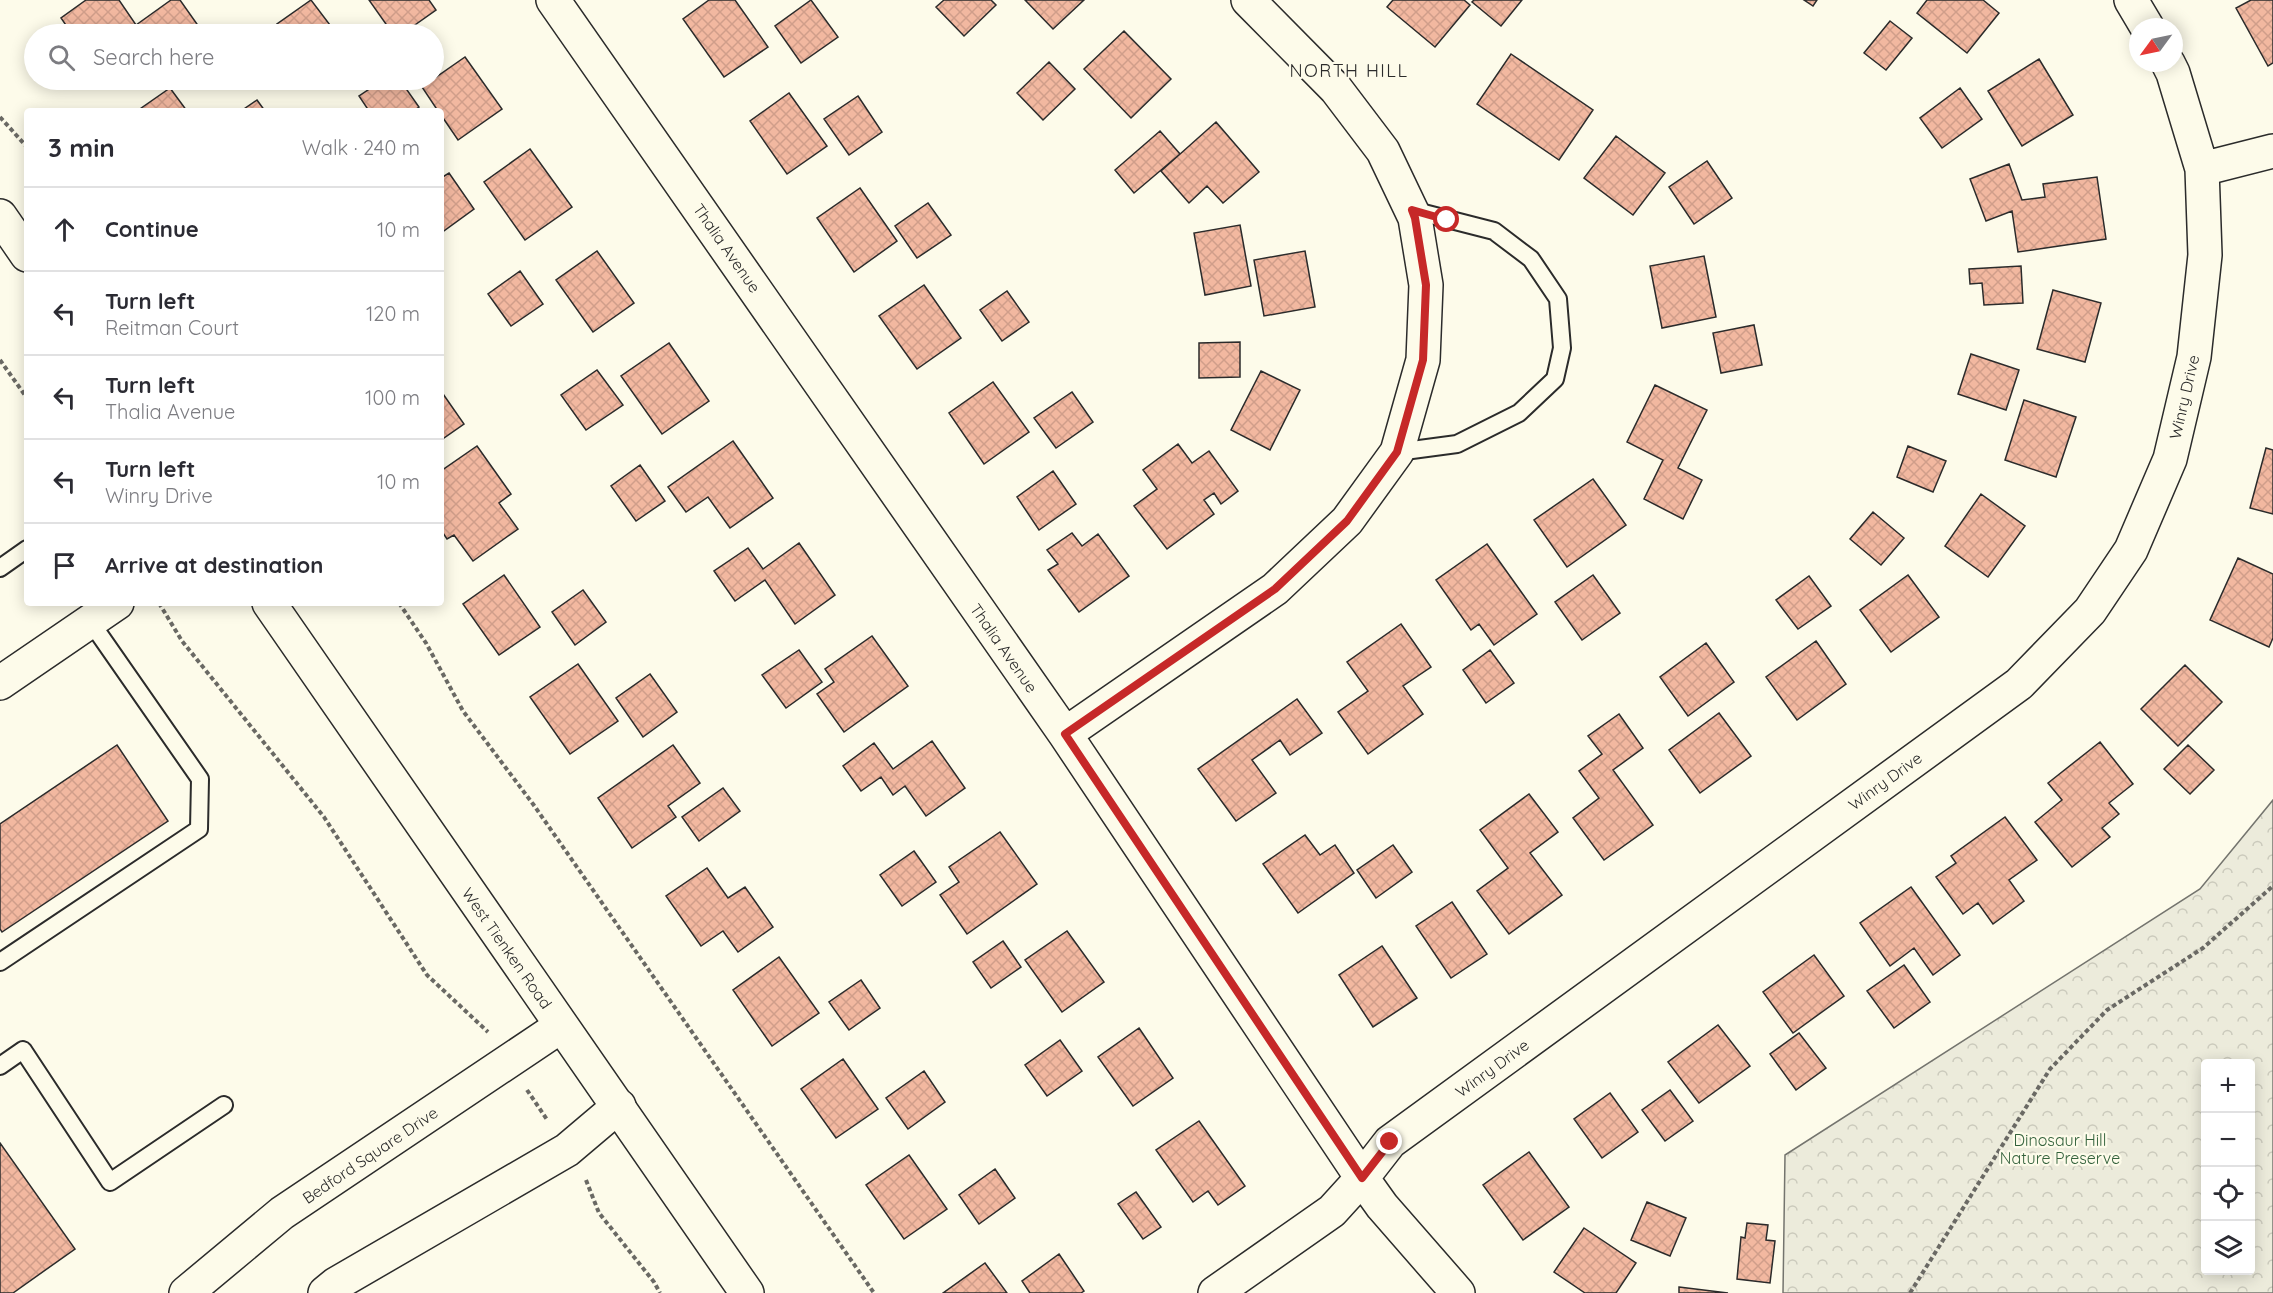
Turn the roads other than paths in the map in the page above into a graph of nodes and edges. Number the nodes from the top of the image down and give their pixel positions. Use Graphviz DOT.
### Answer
graph roads {
  1 [pos="553,0"];
  2 [pos="1248,0"];
  3 [pos="2131,0"];
  4 [pos="2141,18"];
  5 [pos="2173,72"];
  6 [pos="2273,151"];
  7 [pos="2202,169"];
  8 [pos="1412,210"];
  9 [pos="0,216"];
  10 [pos="24,251"];
  11 [pos="1397,452"];
  12 [pos="24,551"];
  13 [pos="0,568"];
  14 [pos="112,606"];
  15 [pos="271,606"];
  16 [pos="90,621"];
  17 [pos="0,683"];
  18 [pos="1065,734"];
  19 [pos="0,962"];
  20 [pos="561,1026"];
  21 [pos="0,1066"];
  22 [pos="224,1105"];
  23 [pos="620,1106"];
  24 [pos="1362,1178"];
  25 [pos="186,1293"];
  26 [pos="325,1293"];
  27 [pos="747,1293"];
  28 [pos="1215,1293"];
  29 [pos="1458,1293"];
  1 -- 18 [label="street, Thalia Avenue"];
  2 -- 8 [label="street"];
  3 -- 4 [label="street"];
  5 -- 7 [label="street, Winry Drive"];
  6 -- 7 [label="street"];
  7 -- 24 [label="street, Winry Drive"];
  8 -- 11 [label="street"];
  8 -- 11 [label="lane"];
  9 -- 10 [label="street"];
  11 -- 18 [label="street"];
  12 -- 13 [label="lane"];
  14 -- 16 [label="street"];
  15 -- 20 [label="street, West Tienken Road"];
  16 -- 17 [label="street"];
  16 -- 19 [label="lane"];
  18 -- 24 [label="street, Thalia Avenue"];
  20 -- 23 [label="street, West Tienken Road"];
  20 -- 25 [label="street, Bedford Square Drive"];
  21 -- 22 [label="lane"];
  23 -- 26 [label="street"];
  23 -- 27 [label="street, West Tienken Road"];
  24 -- 28 [label="street, Winry Drive"];
  24 -- 29 [label="street, Thalia Avenue"];
}
